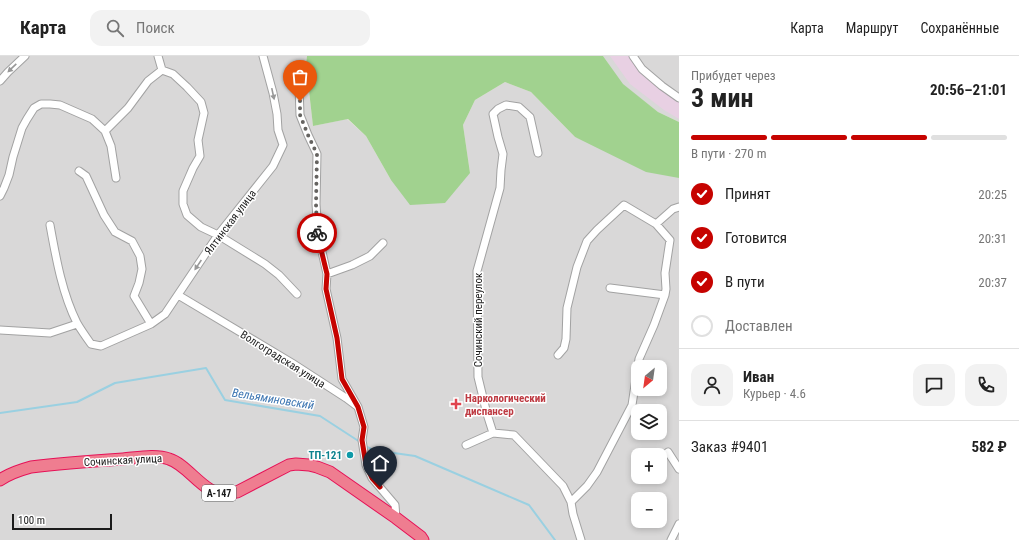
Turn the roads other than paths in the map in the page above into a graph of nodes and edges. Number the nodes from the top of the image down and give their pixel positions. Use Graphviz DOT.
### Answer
graph roads {
  1 [pos="25,56"];
  2 [pos="158,56"];
  3 [pos="262,56"];
  4 [pos="633,56"];
  5 [pos="295,66"];
  6 [pos="162,70"];
  7 [pos="0,80"];
  8 [pos="679,98"];
  9 [pos="105,132"];
  10 [pos="538,152"];
  11 [pos="80,171"];
  12 [pos="116,178"];
  13 [pos="0,196"];
  14 [pos="679,207"];
  15 [pos="656,224"];
  16 [pos="50,225"];
  17 [pos="218,235"];
  18 [pos="383,244"];
  19 [pos="327,274"];
  20 [pos="610,288"];
  21 [pos="298,294"];
  22 [pos="178,295"];
  23 [pos="665,295"];
  24 [pos="77,324"];
  25 [pos="151,324"];
  26 [pos="0,330"];
  27 [pos="558,355"];
  28 [pos="358,407"];
  29 [pos="494,433"];
  30 [pos="466,445"];
  31 [pos="668,452"];
  32 [pos="679,469"];
  33 [pos="0,480"];
  34 [pos="571,502"];
  35 [pos="396,518"];
  36 [pos="679,524"];
  37 [pos="423,540"];
  38 [pos="580,540"];
  39 [pos="671,540"];
  1 -- 7 [label="street, one-way"];
  2 -- 6 [label="street"];
  3 -- 17 [label="street, Ялтинская улица, one-way"];
  4 -- 8 [label="street"];
  5 -- 19 [label="street"];
  6 -- 9 [label="street"];
  6 -- 17 [label="street"];
  9 -- 12 [label="street"];
  9 -- 13 [label="street"];
  10 -- 29 [label="street, Сочинский переулок"];
  11 -- 25 [label="street"];
  14 -- 15 [label="street"];
  15 -- 23 [label="street"];
  15 -- 27 [label="street"];
  16 -- 24 [label="street"];
  17 -- 21 [label="street"];
  17 -- 22 [label="street, Ялтинская улица, one-way"];
  18 -- 19 [label="street"];
  19 -- 28 [label="street"];
  20 -- 23 [label="street"];
  22 -- 25 [label="street, Ялтинская улица"];
  22 -- 28 [label="street, Волгоградская улица"];
  23 -- 34 [label="street"];
  24 -- 25 [label="street, Ялтинская улица"];
  24 -- 26 [label="street"];
  28 -- 35 [label="street"];
  29 -- 30 [label="street"];
  29 -- 34 [label="street"];
  31 -- 32 [label="street"];
  33 -- 35 [label="highway, Сочинская улица / А-147"];
  34 -- 38 [label="street"];
  35 -- 37 [label="highway, Сочинская улица / А-147"];
  36 -- 39 [label="street"];
}
